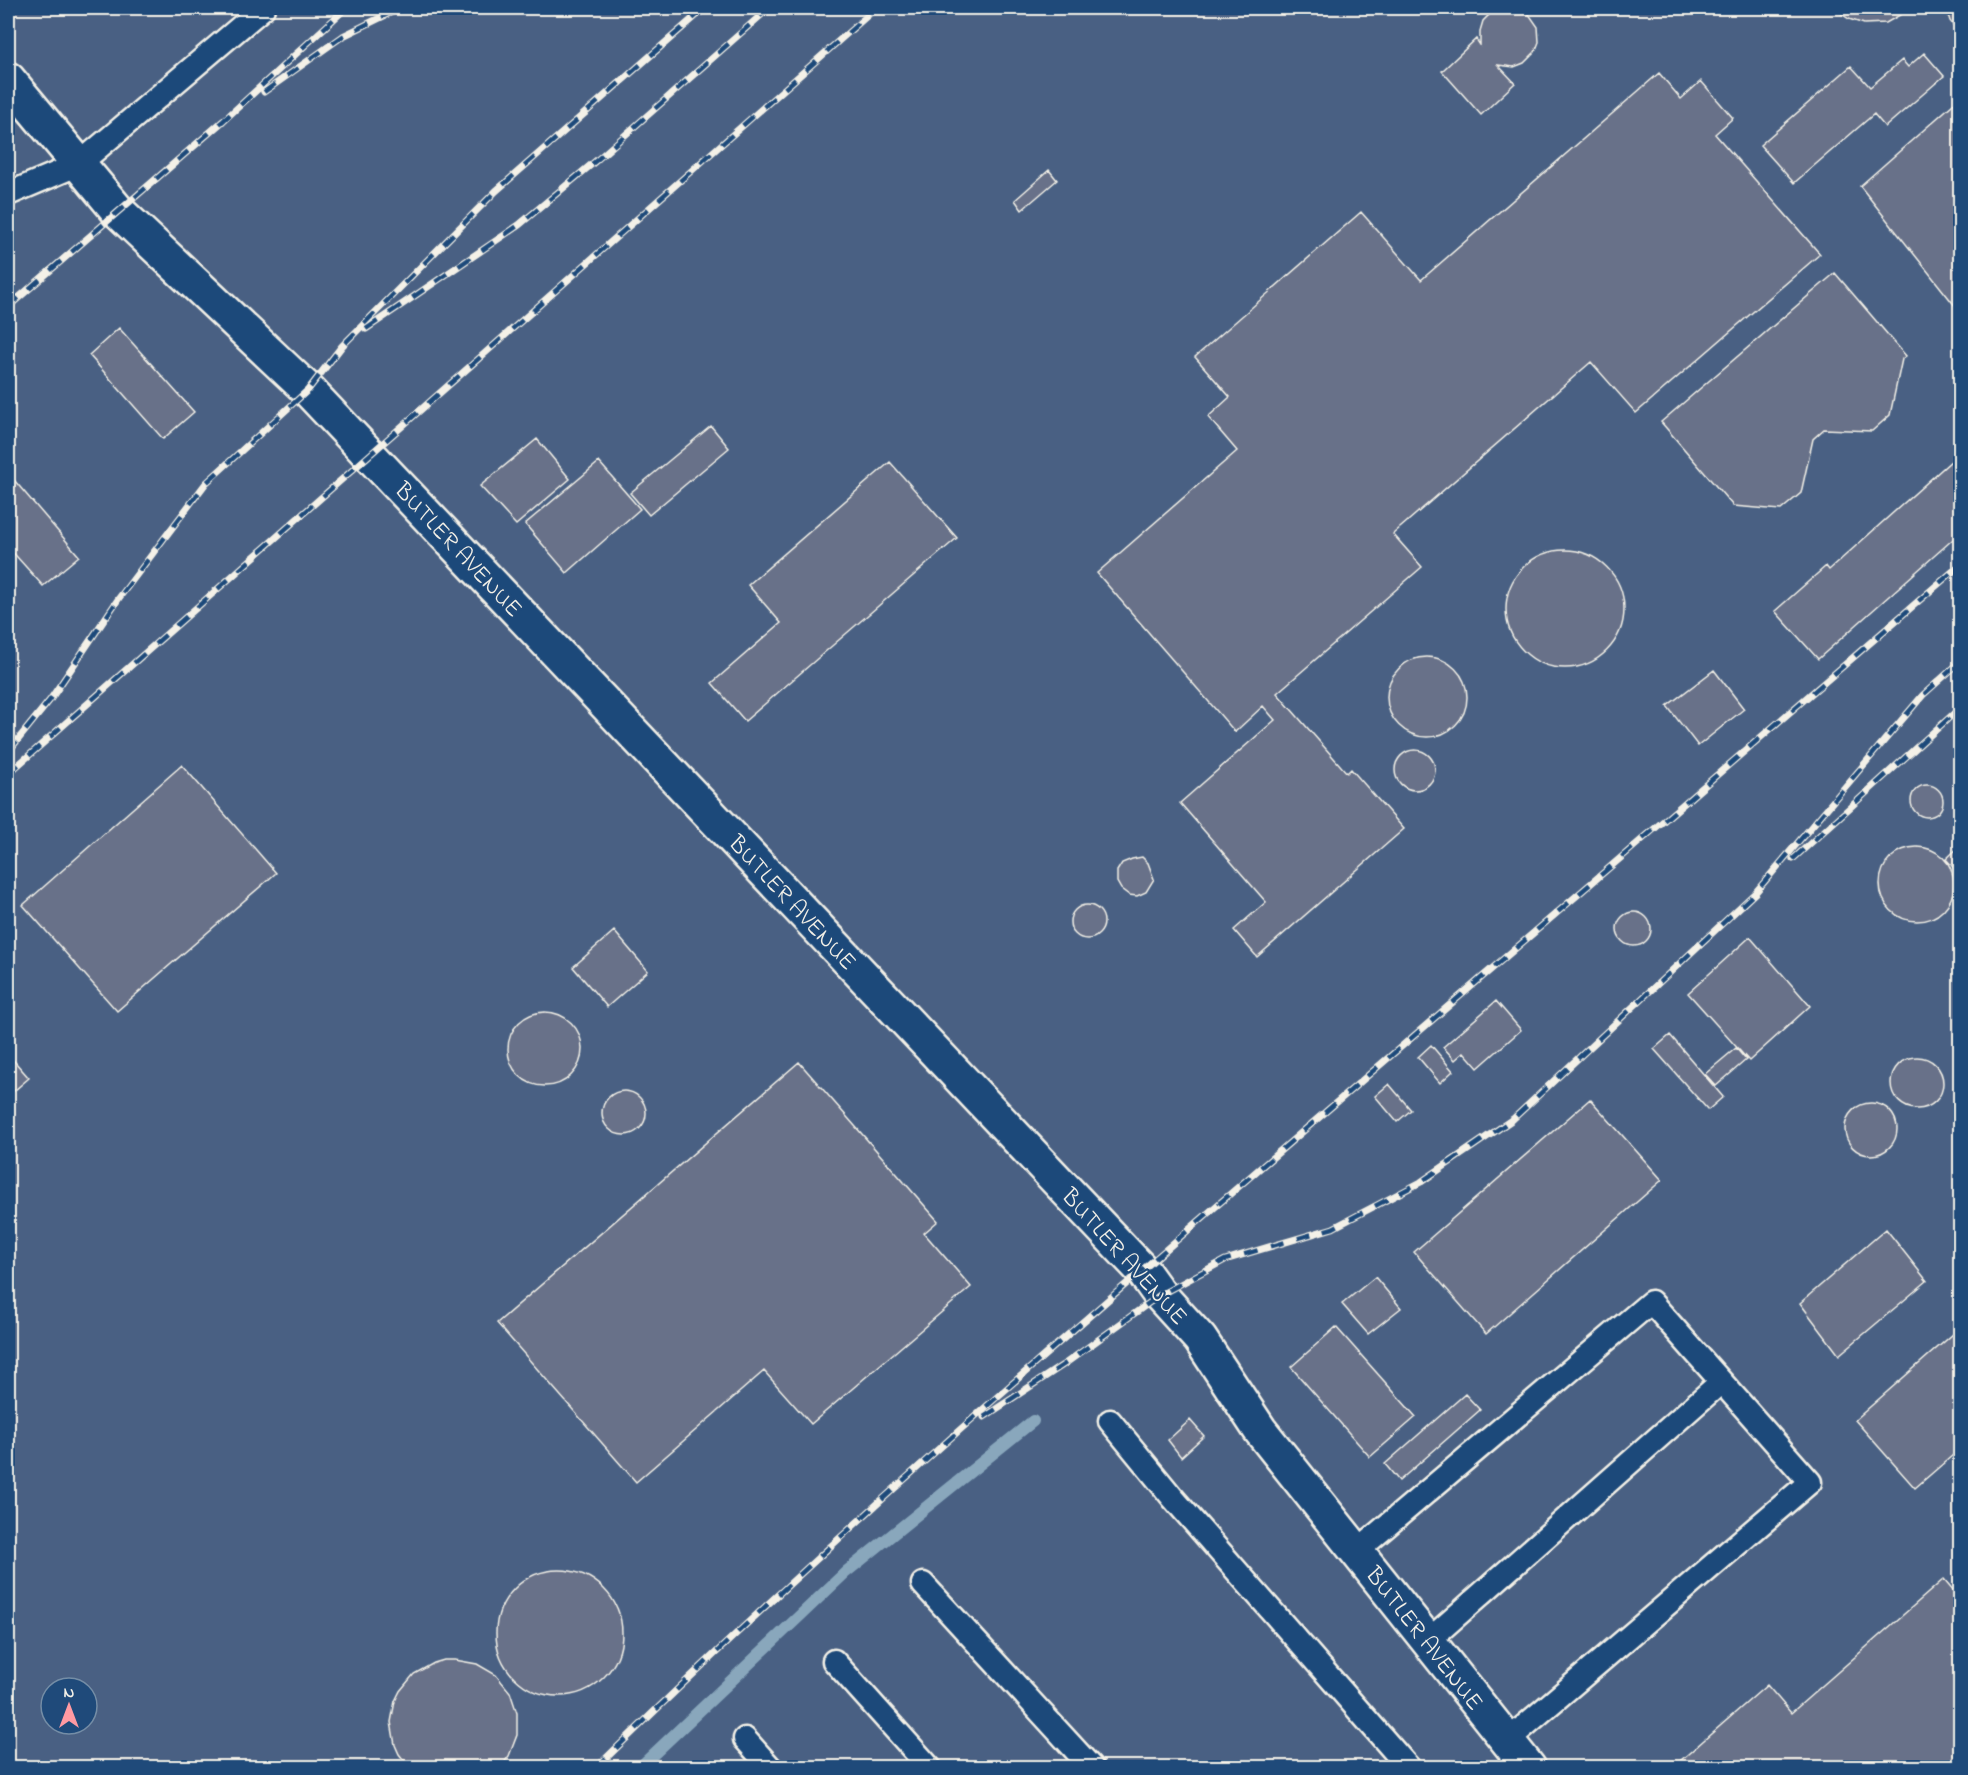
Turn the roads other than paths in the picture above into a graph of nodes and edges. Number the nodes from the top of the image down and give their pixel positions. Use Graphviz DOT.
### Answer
graph roads {
  1 [pos="262,8"];
  2 [pos="8,79"];
  3 [pos="79,164"];
  4 [pos="8,194"];
  5 [pos="1721,1382"];
  6 [pos="1110,1421"];
  7 [pos="1357,1551"];
  8 [pos="923,1584"];
  9 [pos="1428,1641"];
  10 [pos="834,1661"];
  11 [pos="745,1739"];
  12 [pos="1507,1740"];
  13 [pos="771,1767"];
  14 [pos="930,1767"];
  15 [pos="1092,1767"];
  16 [pos="1409,1767"];
  17 [pos="1528,1767"];
  1 -- 3 [label="lane"];
  2 -- 3 [label="street, BUTLER AVENUE"];
  3 -- 4 [label="lane"];
  3 -- 7 [label="street, BUTLER AVENUE"];
  5 -- 7 [label="lane"];
  5 -- 9 [label="lane"];
  5 -- 12 [label="lane"];
  6 -- 16 [label="lane"];
  7 -- 9 [label="street, BUTLER AVENUE"];
  8 -- 15 [label="lane"];
  9 -- 12 [label="street, BUTLER AVENUE"];
  10 -- 14 [label="lane"];
  11 -- 13 [label="lane"];
  12 -- 17 [label="street, BUTLER AVENUE"];
}
